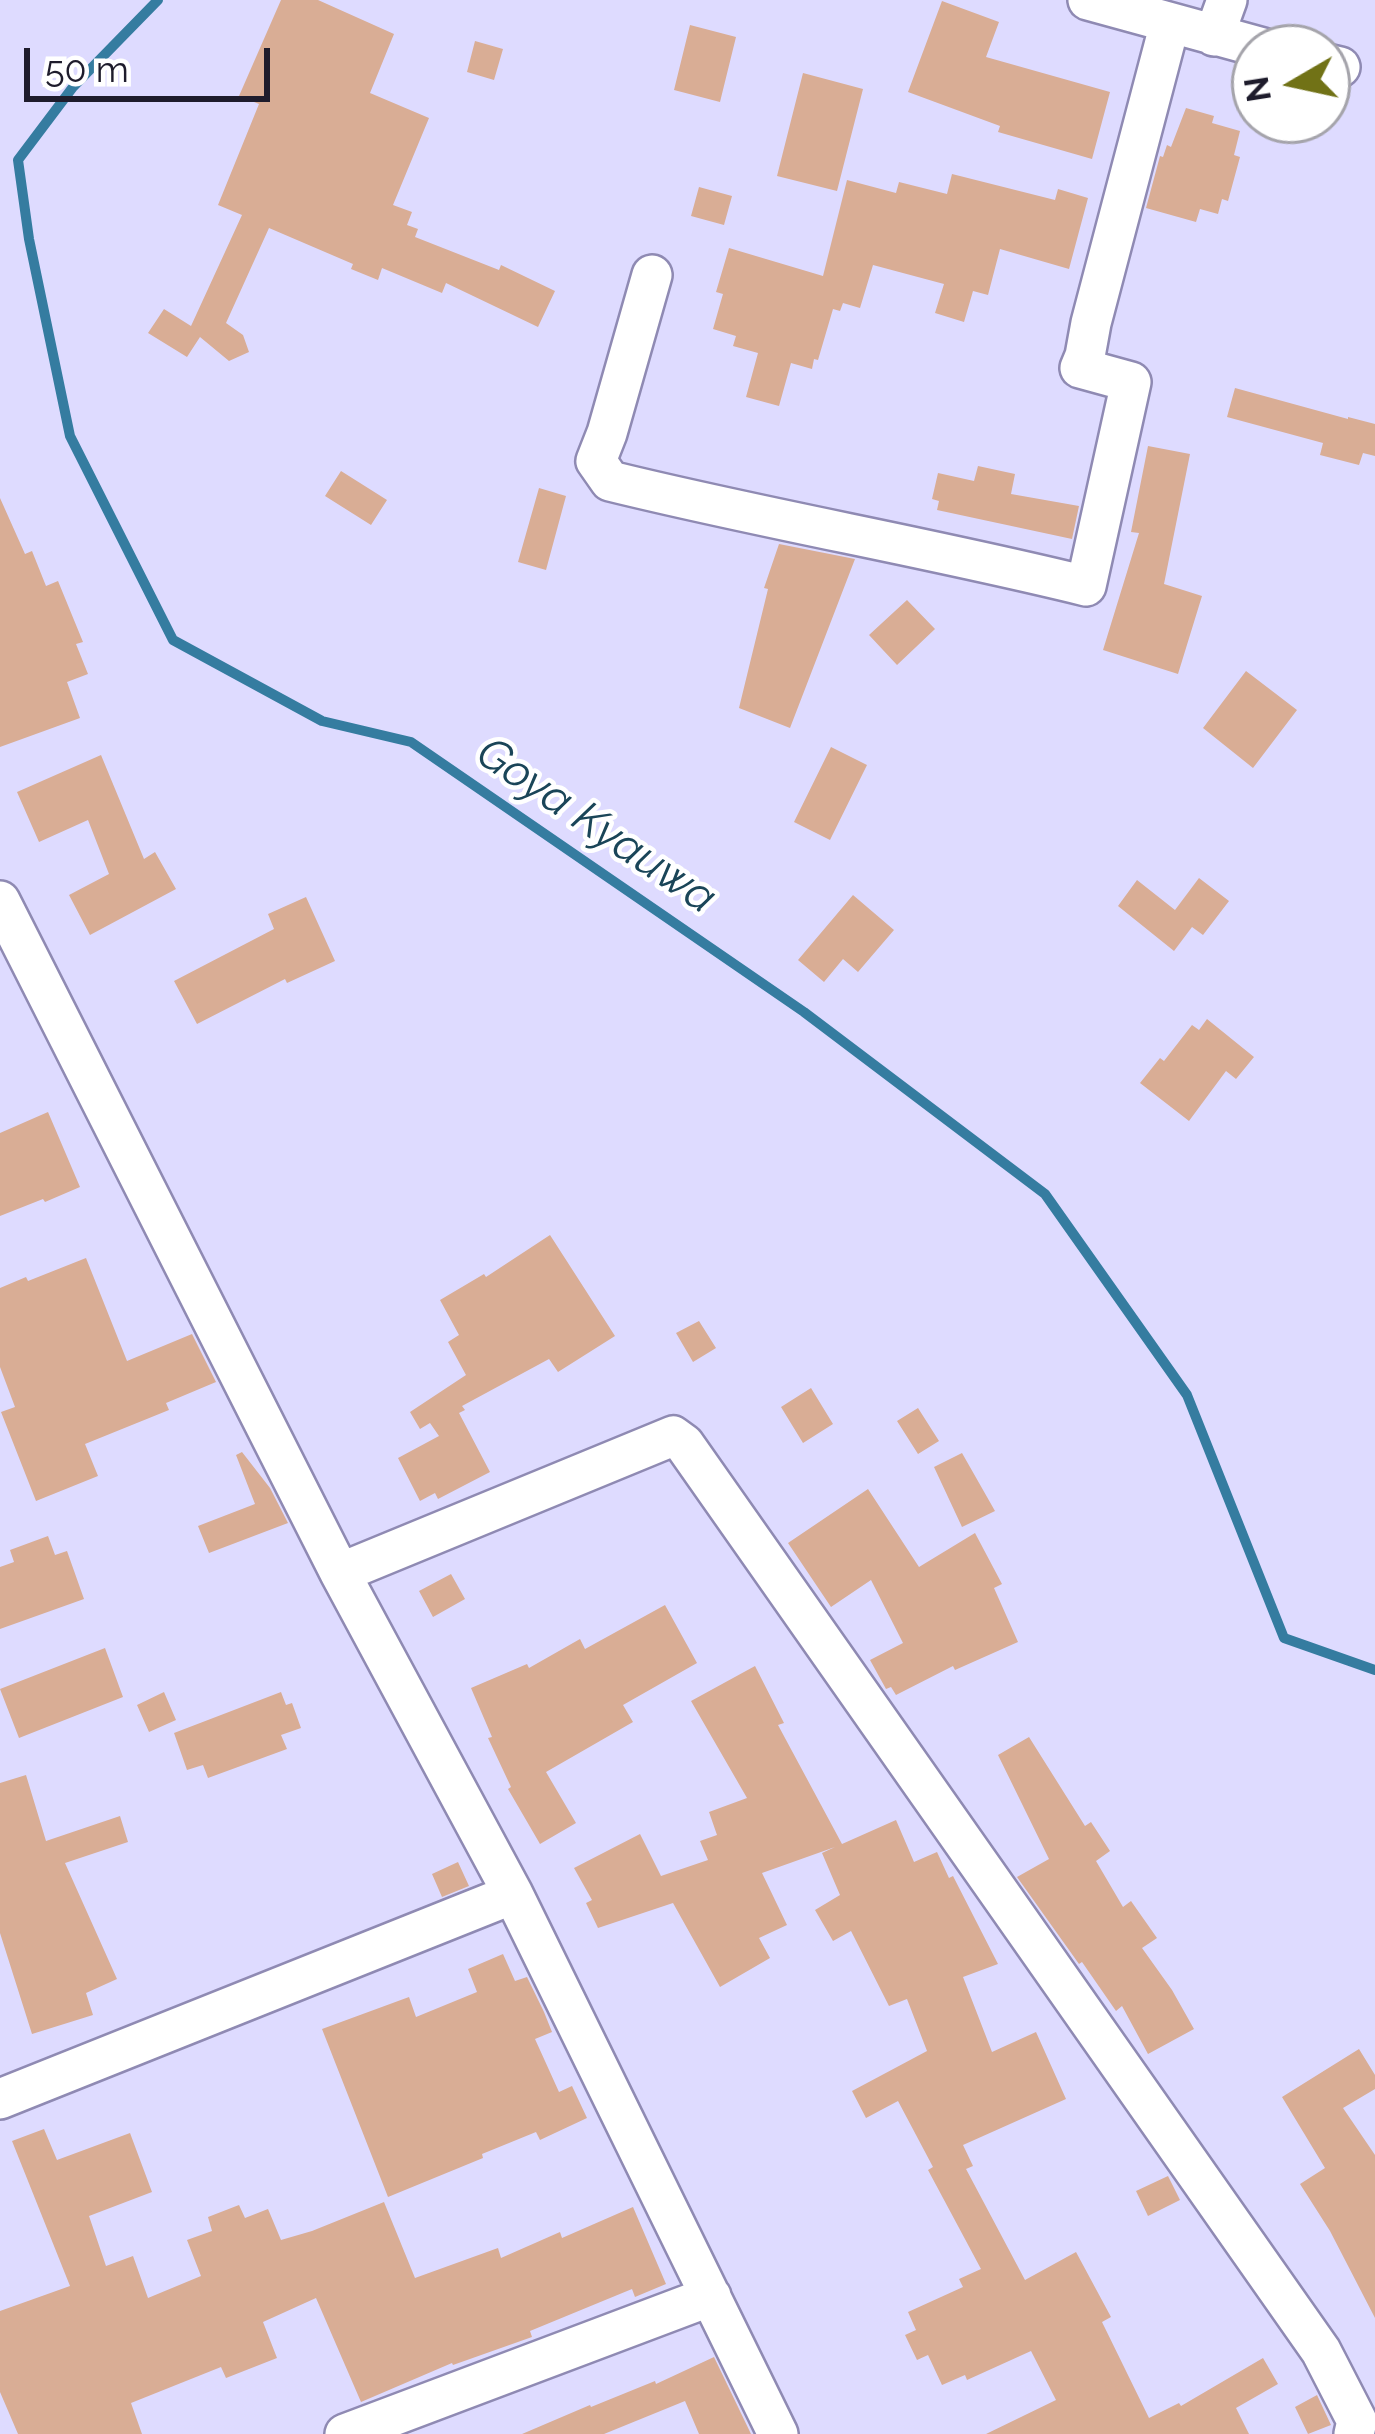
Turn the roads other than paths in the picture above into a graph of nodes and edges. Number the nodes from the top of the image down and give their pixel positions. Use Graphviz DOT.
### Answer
graph roads {
  1 [pos="1088,0"];
  2 [pos="1221,18"];
  3 [pos="1170,23"];
  4 [pos="652,275"];
  5 [pos="0,901"];
  6 [pos="15,965"];
  7 [pos="340,1574"];
  8 [pos="512,1894"];
  9 [pos="0,2099"];
  10 [pos="711,2296"];
  11 [pos="345,2434"];
  12 [pos="778,2434"];
  13 [pos="1354,2434"];
  1 -- 3 [label="street"];
  2 -- 3 [label="street"];
  3 -- 4 [label="street"];
  5 -- 6 [label="street"];
  6 -- 7 [label="street"];
  7 -- 8 [label="street"];
  7 -- 13 [label="street"];
  8 -- 9 [label="street"];
  8 -- 10 [label="street"];
  10 -- 11 [label="street"];
  10 -- 12 [label="street"];
}
